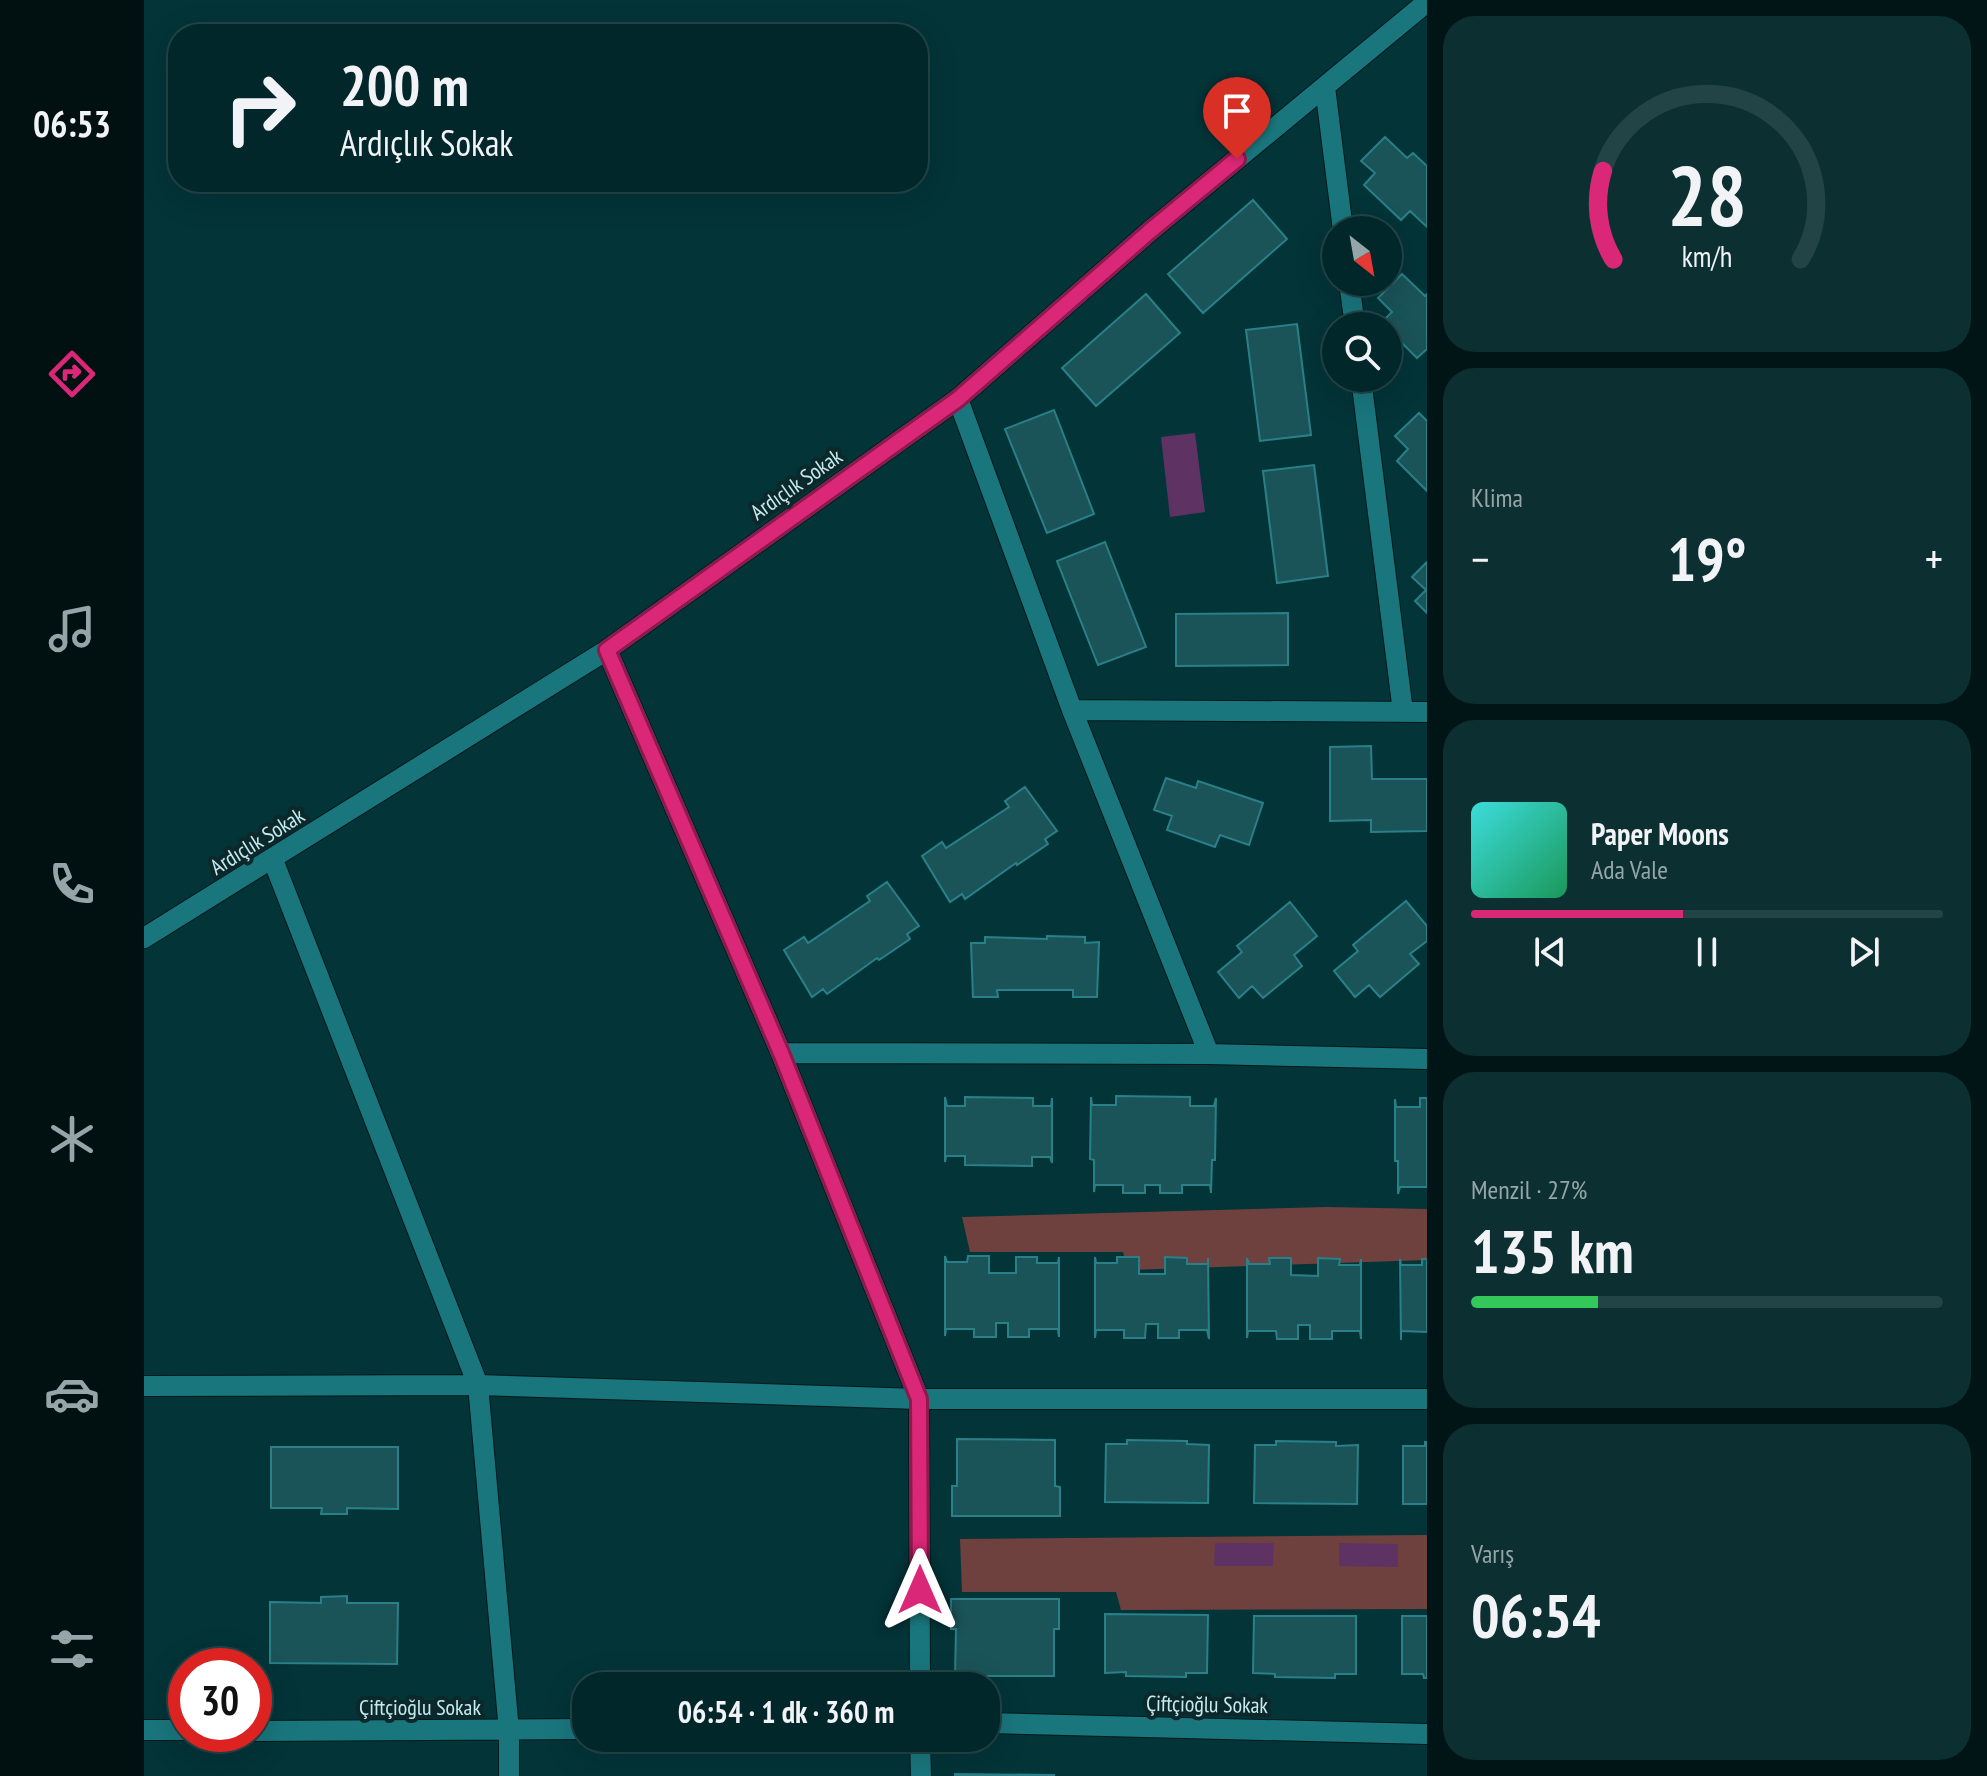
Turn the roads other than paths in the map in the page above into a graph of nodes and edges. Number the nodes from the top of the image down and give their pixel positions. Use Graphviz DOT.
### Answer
graph roads {
  1 [pos="1427,2"];
  2 [pos="1325,87"];
  3 [pos="1341,216"];
  4 [pos="1363,392"];
  5 [pos="958,399"];
  6 [pos="607,650"];
  7 [pos="1072,710"];
  8 [pos="1403,712"];
  9 [pos="1427,712"];
  10 [pos="273,860"];
  11 [pos="144,938"];
  12 [pos="781,1053"];
  13 [pos="1209,1054"];
  14 [pos="1427,1059"];
  15 [pos="478,1385"];
  16 [pos="144,1386"];
  17 [pos="919,1399"];
  18 [pos="1427,1399"];
  19 [pos="920,1672"];
  20 [pos="1000,1723"];
  21 [pos="572,1729"];
  22 [pos="144,1730"];
  23 [pos="168,1730"];
  24 [pos="272,1731"];
  25 [pos="509,1731"];
  26 [pos="1427,1734"];
  27 [pos="920,1752"];
  28 [pos="509,1776"];
  29 [pos="921,1776"];
  1 -- 2 [label="street, Ardıçlık Sokak"];
  2 -- 3 [label="street"];
  2 -- 5 [label="street, Ardıçlık Sokak"];
  4 -- 8 [label="street"];
  5 -- 6 [label="street, Ardıçlık Sokak"];
  5 -- 7 [label="street"];
  6 -- 10 [label="street, Ardıçlık Sokak"];
  6 -- 12 [label="street"];
  7 -- 8 [label="street"];
  7 -- 13 [label="street"];
  8 -- 9 [label="street"];
  10 -- 11 [label="street, Ardıçlık Sokak"];
  10 -- 15 [label="street"];
  12 -- 13 [label="street"];
  12 -- 17 [label="street"];
  13 -- 14 [label="street"];
  15 -- 16 [label="street"];
  15 -- 17 [label="street"];
  15 -- 25 [label="street"];
  17 -- 18 [label="street"];
  17 -- 19 [label="street"];
  20 -- 26 [label="street, Çiftçioğlu Sokak"];
  21 -- 25 [label="street, Çiftçioğlu Sokak"];
  22 -- 23 [label="street"];
  24 -- 25 [label="street, Çiftçioğlu Sokak"];
  25 -- 28 [label="street"];
  27 -- 29 [label="street"];
}
